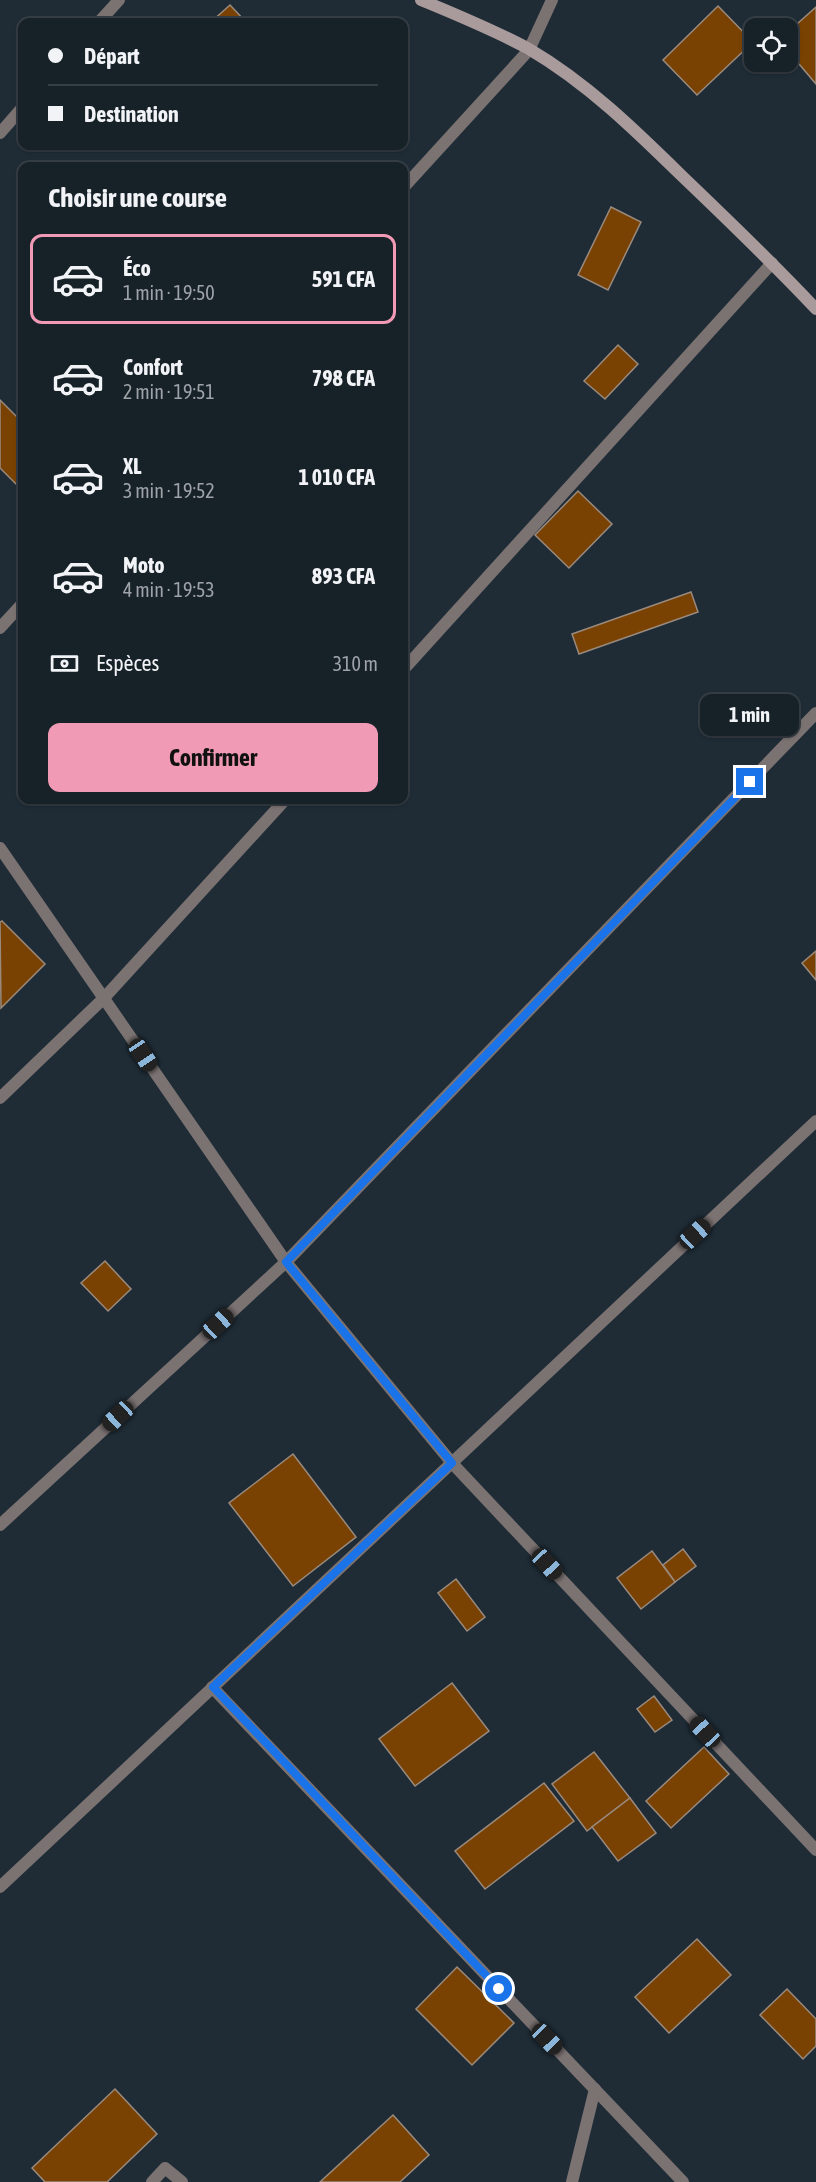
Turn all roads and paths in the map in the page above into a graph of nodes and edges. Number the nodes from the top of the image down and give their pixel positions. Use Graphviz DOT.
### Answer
graph roads {
  1 [pos="119,0"];
  2 [pos="421,0"];
  3 [pos="552,0"];
  4 [pos="103,18"];
  5 [pos="529,50"];
  6 [pos="18,113"];
  7 [pos="0,133"];
  8 [pos="408,183"];
  9 [pos="772,263"];
  10 [pos="816,309"];
  11 [pos="18,608"];
  12 [pos="0,628"];
  13 [pos="408,665"];
  14 [pos="816,713"];
  15 [pos="281,804"];
  16 [pos="0,848"];
  17 [pos="104,998"];
  18 [pos="0,1098"];
  19 [pos="816,1121"];
  20 [pos="286,1262"];
  21 [pos="452,1463"];
  22 [pos="0,1525"];
  23 [pos="213,1687"];
  24 [pos="816,1850"];
  25 [pos="0,1887"];
  26 [pos="595,2089"];
  27 [pos="152,2182"];
  28 [pos="182,2182"];
  29 [pos="572,2182"];
  30 [pos="683,2182"];
  1 -- 4 [label="street"];
  2 -- 5 [label="main road"];
  3 -- 5 [label="street"];
  5 -- 8 [label="street"];
  5 -- 9 [label="main road"];
  6 -- 7 [label="street"];
  9 -- 10 [label="main road"];
  9 -- 13 [label="street"];
  11 -- 12 [label="street"];
  14 -- 20 [label="street"];
  15 -- 17 [label="street"];
  16 -- 17 [label="street"];
  17 -- 18 [label="street"];
  17 -- 20 [label="street"];
  19 -- 21 [label="street"];
  20 -- 21 [label="street"];
  20 -- 22 [label="street"];
  21 -- 23 [label="street"];
  21 -- 24 [label="street"];
  23 -- 25 [label="street"];
  23 -- 26 [label="street"];
  26 -- 29 [label="street"];
  26 -- 30 [label="street"];
  27 -- 28 [label="street"];
}
